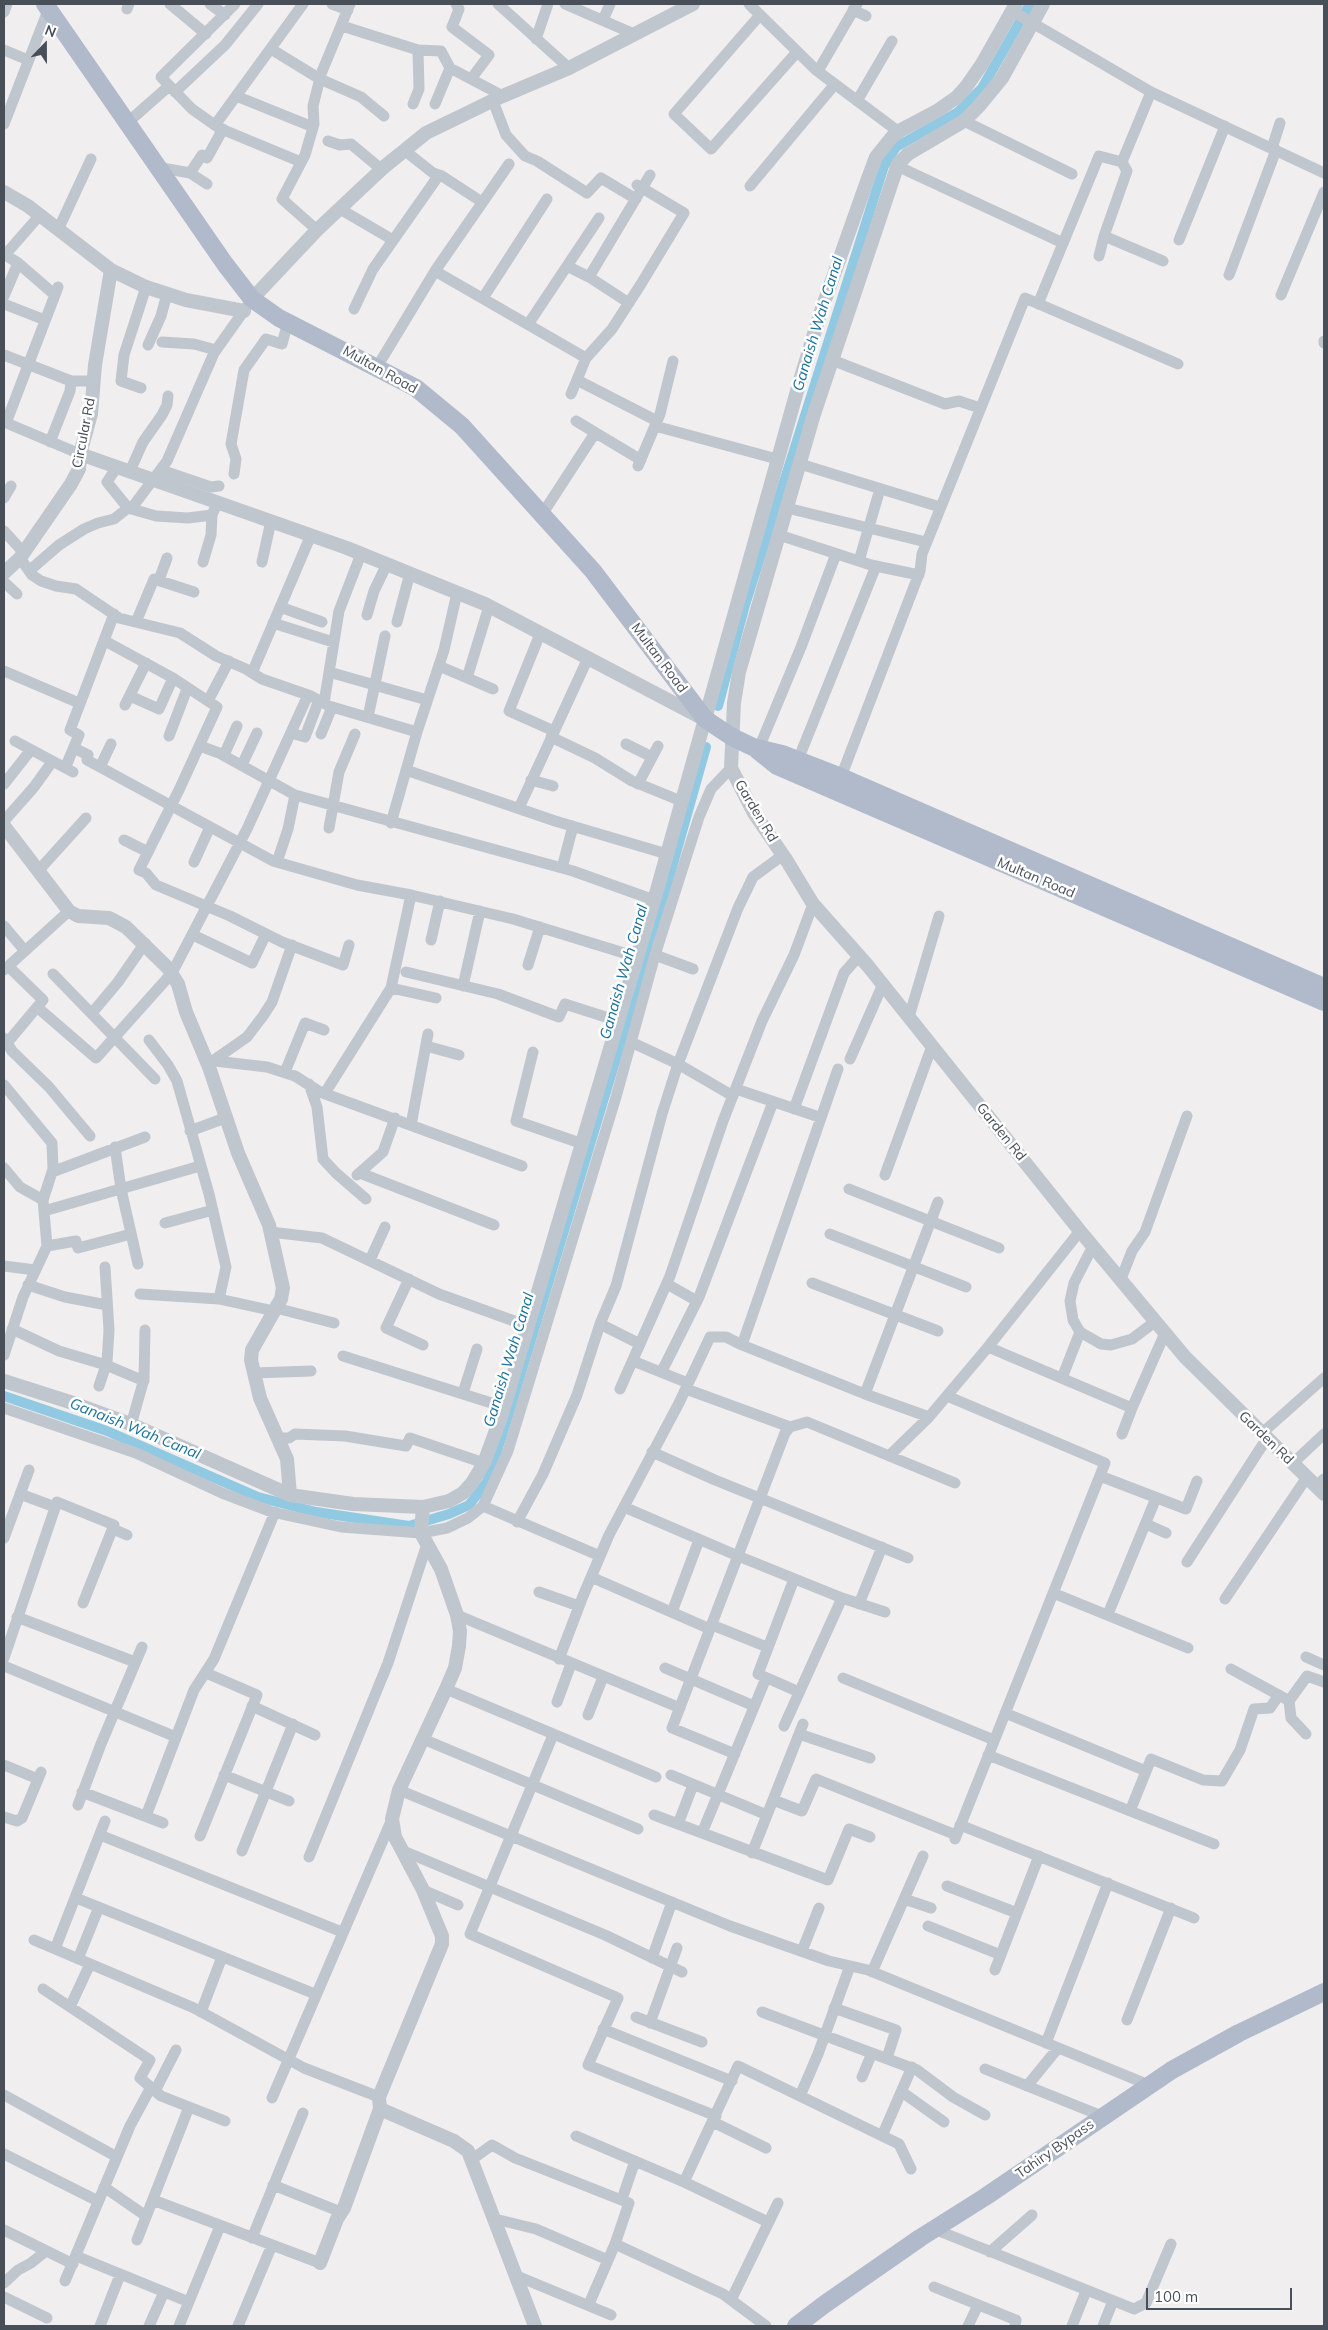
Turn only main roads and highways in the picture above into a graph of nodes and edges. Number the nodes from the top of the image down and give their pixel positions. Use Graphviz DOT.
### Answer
graph roads {
  1 [pos="47,6"];
  2 [pos="756,747"];
  3 [pos="1324,988"];
  4 [pos="1324,1002"];
  5 [pos="1324,1992"];
  6 [pos="796,2326"];
  1 -- 2 [label="main road, Multan Road"];
  2 -- 3 [label="main road, Multan Road"];
  2 -- 4 [label="main road, Multan Road"];
  5 -- 6 [label="main road, Tahiry Bypass"];
}
